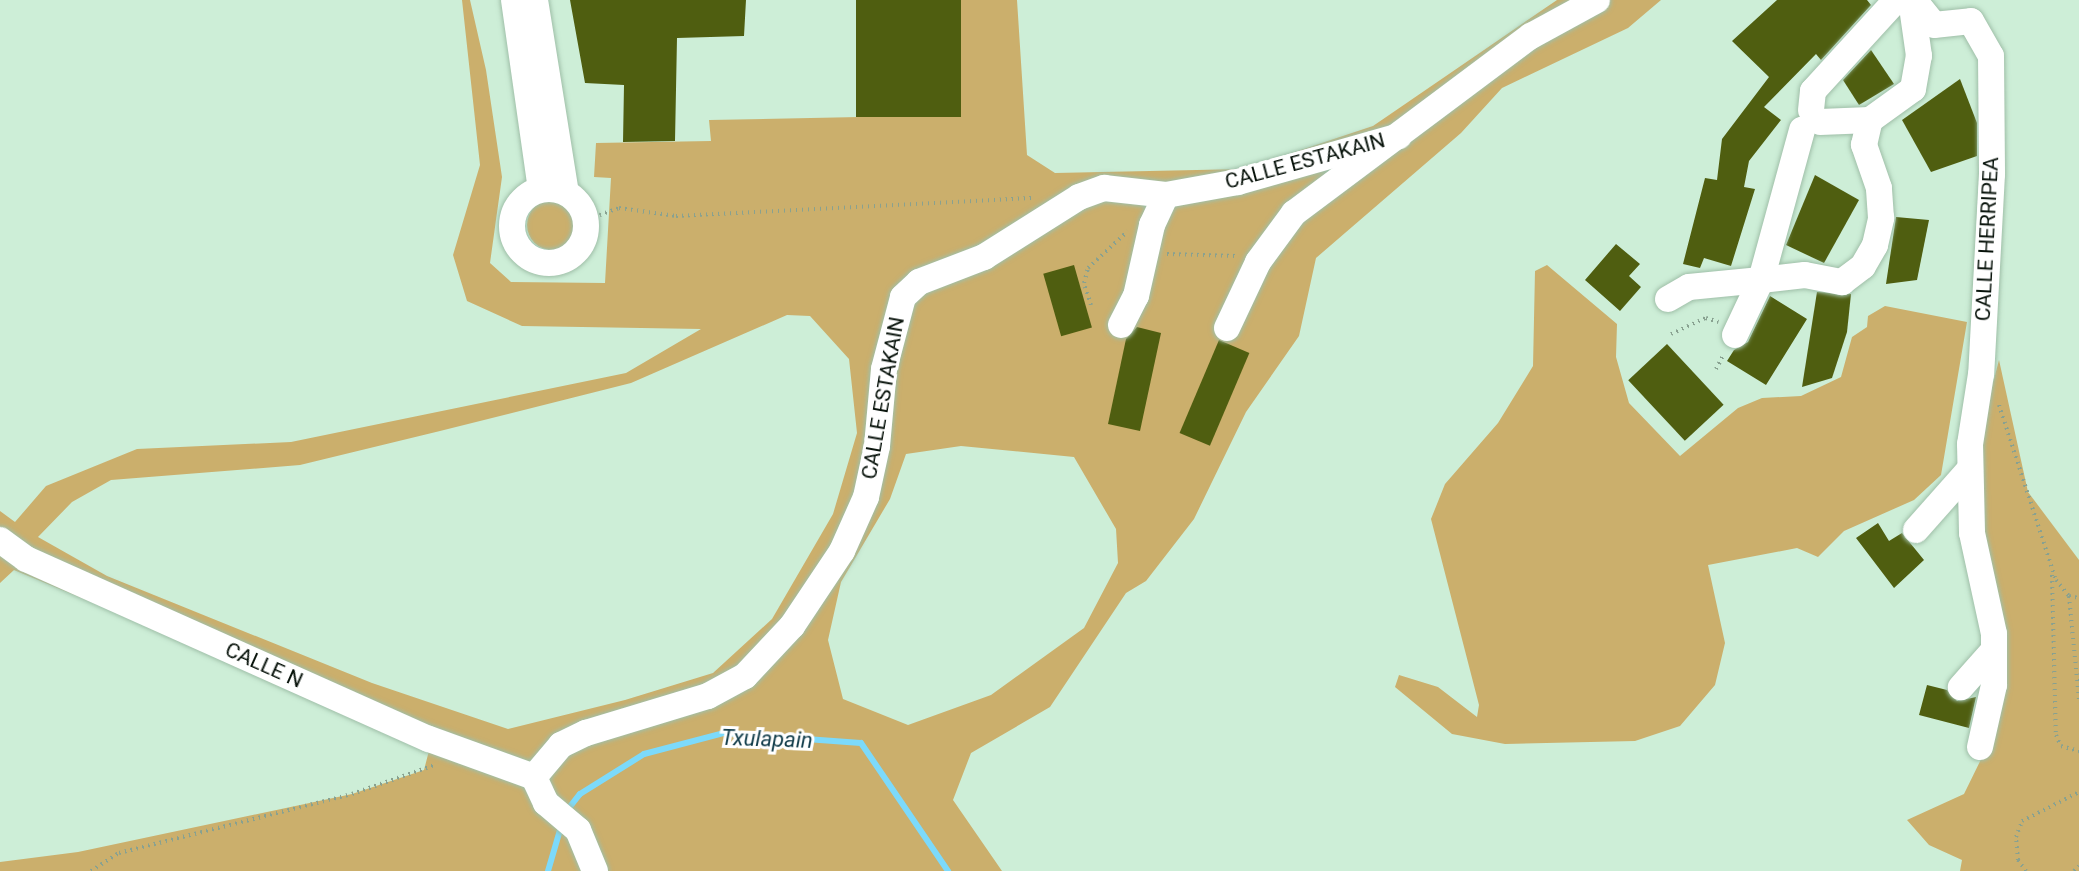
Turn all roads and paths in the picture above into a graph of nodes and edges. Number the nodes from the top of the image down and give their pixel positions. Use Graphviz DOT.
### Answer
graph roads {
  1 [pos="514,0"];
  2 [pos="536,0"];
  3 [pos="1597,0"];
  4 [pos="1896,0"];
  5 [pos="1912,0"];
  6 [pos="1870,120"];
  7 [pos="1811,121"];
  8 [pos="1399,136"];
  9 [pos="541,189"];
  10 [pos="566,193"];
  11 [pos="1166,195"];
  12 [pos="1043,198"];
  13 [pos="587,225"];
  14 [pos="1152,225"];
  15 [pos="1149,254"];
  16 [pos="1258,262"];
  17 [pos="1761,280"];
  18 [pos="1668,299"];
  19 [pos="1091,305"];
  20 [pos="1121,325"];
  21 [pos="1227,328"];
  22 [pos="1671,334"];
  23 [pos="1735,335"];
  24 [pos="1998,402"];
  25 [pos="1970,469"];
  26 [pos="1916,530"];
  27 [pos="0,540"];
  28 [pos="2052,571"];
  29 [pos="2069,596"];
  30 [pos="2079,598"];
  31 [pos="1994,650"];
  32 [pos="1961,687"];
  33 [pos="2079,700"];
  34 [pos="1980,747"];
  35 [pos="2079,752"];
  36 [pos="463,753"];
  37 [pos="534,777"];
  38 [pos="2079,792"];
  39 [pos="2079,866"];
  40 [pos="92,871"];
  41 [pos="595,871"];
  42 [pos="2026,871"];
  43 [pos="2074,871"];
  1 -- 9 [label="street"];
  2 -- 10 [label="street"];
  3 -- 8 [label="street"];
  4 -- 7 [label="street"];
  5 -- 6 [label="street"];
  5 -- 25 [label="street, CALLE HERRIPEA"];
  6 -- 7 [label="street"];
  6 -- 17 [label="street"];
  7 -- 17 [label="street"];
  8 -- 11 [label="street, CALLE ESTAKAIN"];
  8 -- 16 [label="street"];
  9 -- 10 [label="street"];
  9 -- 13 [label="street"];
  10 -- 13 [label="street"];
  11 -- 14 [label="street"];
  11 -- 37 [label="street, CALLE ESTAKAIN"];
  12 -- 13 [label="path"];
  14 -- 15 [label="street"];
  14 -- 19 [label="path"];
  15 -- 16 [label="path"];
  15 -- 20 [label="street"];
  16 -- 21 [label="street"];
  17 -- 18 [label="street"];
  17 -- 23 [label="street"];
  22 -- 23 [label="path"];
  24 -- 28 [label="path"];
  25 -- 26 [label="street"];
  25 -- 31 [label="street, CALLE HERRIPEA"];
  27 -- 36 [label="street, CALLE N"];
  28 -- 29 [label="path"];
  28 -- 35 [label="path"];
  29 -- 30 [label="path"];
  29 -- 33 [label="path"];
  31 -- 32 [label="street"];
  31 -- 34 [label="street, CALLE HERRIPEA"];
  36 -- 37 [label="street, CALLE N"];
  36 -- 40 [label="path"];
  37 -- 41 [label="street"];
  38 -- 42 [label="path"];
  39 -- 43 [label="path"];
}
